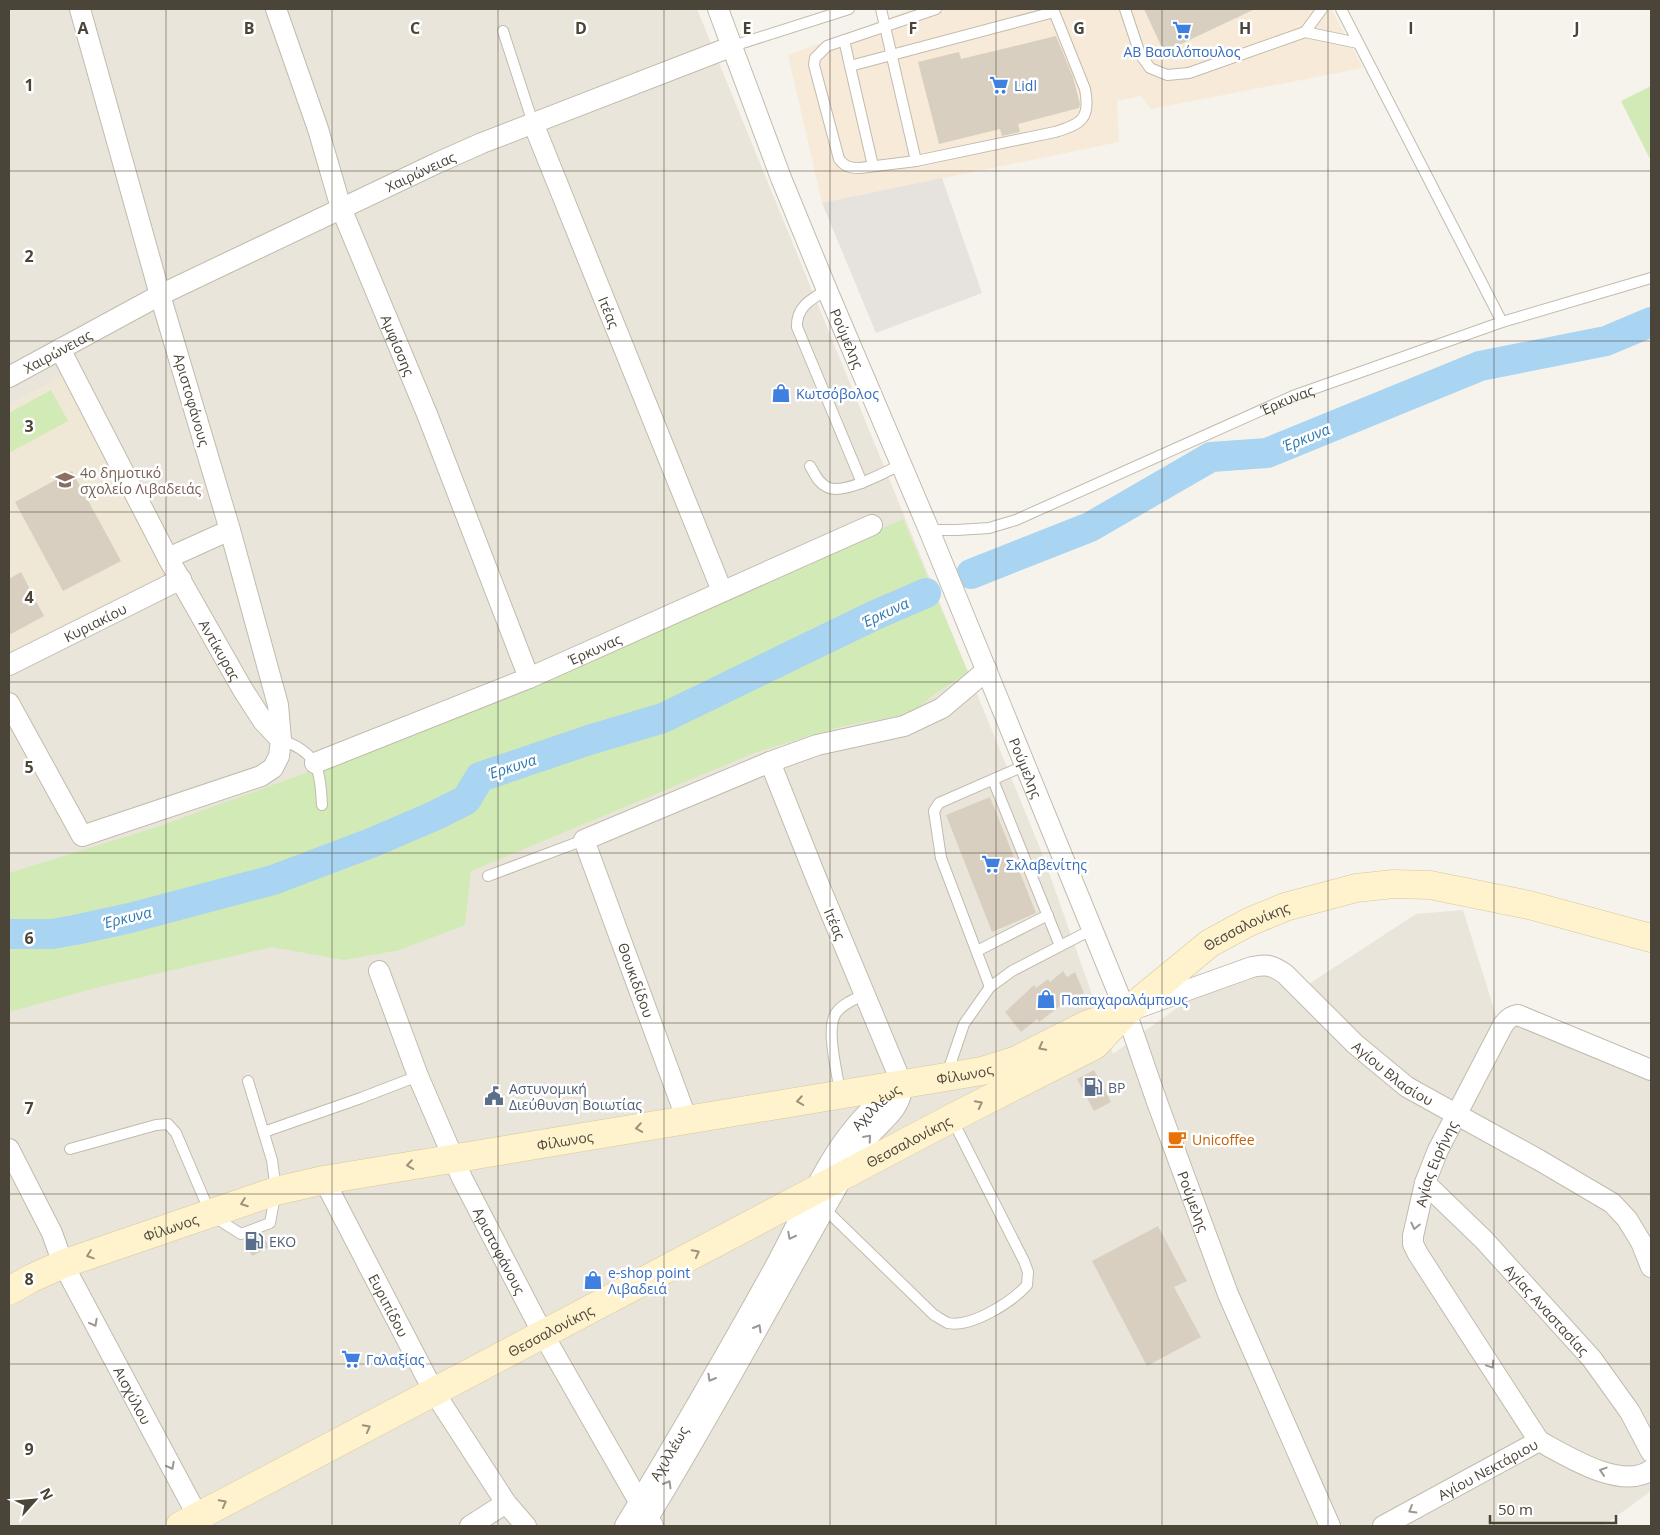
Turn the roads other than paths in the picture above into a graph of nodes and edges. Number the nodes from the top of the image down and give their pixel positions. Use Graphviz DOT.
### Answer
graph roads {
  1 [pos="80,9"];
  2 [pos="276,9"];
  3 [pos="718,9"];
  4 [pos="850,9"];
  5 [pos="881,9"];
  6 [pos="936,9"];
  7 [pos="1125,9"];
  8 [pos="1322,9"];
  9 [pos="1341,9"];
  10 [pos="1054,10"];
  11 [pos="886,26"];
  12 [pos="503,31"];
  13 [pos="1305,32"];
  14 [pos="844,40"];
  15 [pos="1358,43"];
  16 [pos="733,46"];
  17 [pos="892,56"];
  18 [pos="850,66"];
  19 [pos="533,123"];
  20 [pos="916,161"];
  21 [pos="873,166"];
  22 [pos="341,208"];
  23 [pos="1651,278"];
  24 [pos="827,290"];
  25 [pos="160,295"];
  26 [pos="1502,322"];
  27 [pos="60,349"];
  28 [pos="9,377"];
  29 [pos="900,465"];
  30 [pos="810,466"];
  31 [pos="862,483"];
  32 [pos="872,525"];
  33 [pos="230,530"];
  34 [pos="929,530"];
  35 [pos="168,558"];
  36 [pos="181,579"];
  37 [pos="722,591"];
  38 [pos="9,665"];
  39 [pos="988,670"];
  40 [pos="529,678"];
  41 [pos="9,703"];
  42 [pos="281,740"];
  43 [pos="770,762"];
  44 [pos="315,763"];
  45 [pos="1026,765"];
  46 [pos="993,780"];
  47 [pos="322,805"];
  48 [pos="584,840"];
  49 [pos="488,876"];
  50 [pos="1048,915"];
  51 [pos="1093,929"];
  52 [pos="1651,938"];
  53 [pos="1060,946"];
  54 [pos="977,951"];
  55 [pos="379,971"];
  56 [pos="990,987"];
  57 [pos="865,994"];
  58 [pos="1126,1012"];
  59 [pos="1651,1070"];
  60 [pos="418,1076"];
  61 [pos="946,1077"];
  62 [pos="248,1081"];
  63 [pos="902,1084"];
  64 [pos="841,1094"];
  65 [pos="1456,1115"];
  66 [pos="952,1118"];
  67 [pos="687,1120"];
  68 [pos="264,1132"];
  69 [pos="70,1149"];
  70 [pos="9,1150"];
  71 [pos="452,1158"];
  72 [pos="843,1176"];
  73 [pos="9,1178"];
  74 [pos="324,1180"];
  75 [pos="1425,1183"];
  76 [pos="276,1192"];
  77 [pos="818,1201"];
  78 [pos="211,1215"];
  79 [pos="1627,1219"];
  80 [pos="1651,1234"];
  81 [pos="63,1264"];
  82 [pos="1651,1267"];
  83 [pos="9,1291"];
  84 [pos="543,1334"];
  85 [pos="434,1392"];
  86 [pos="1539,1441"];
  87 [pos="1651,1452"];
  88 [pos="1650,1471"];
  89 [pos="506,1503"];
  90 [pos="646,1518"];
  91 [pos="193,1523"];
  92 [pos="470,1526"];
  93 [pos="526,1526"];
  94 [pos="625,1526"];
  95 [pos="1330,1526"];
  96 [pos="1383,1526"];
  1 -- 25 [label="street, Αριστοφάνους"];
  2 -- 22 [label="street, Αμφίσσης"];
  3 -- 16 [label="street, Ρούμελης"];
  4 -- 16 [label="lane, Χαιρώνειας"];
  5 -- 11 [label="lane"];
  6 -- 11 [label="lane"];
  7 -- 13 [label="lane"];
  8 -- 13 [label="lane"];
  9 -- 15 [label="lane"];
  10 -- 17 [label="lane"];
  10 -- 20 [label="lane"];
  11 -- 14 [label="lane"];
  11 -- 17 [label="lane"];
  12 -- 19 [label="lane, Ιτέας"];
  13 -- 15 [label="lane"];
  14 -- 18 [label="lane"];
  14 -- 21 [label="lane"];
  15 -- 26 [label="lane"];
  16 -- 19 [label="street, Χαιρώνειας"];
  16 -- 24 [label="street, Ρούμελης"];
  17 -- 18 [label="lane"];
  17 -- 20 [label="lane"];
  18 -- 21 [label="lane"];
  19 -- 22 [label="street, Χαιρώνειας"];
  19 -- 37 [label="street, Ιτέας"];
  20 -- 21 [label="lane"];
  22 -- 25 [label="street, Χαιρώνειας"];
  22 -- 40 [label="street, Αμφίσσης"];
  23 -- 26 [label="lane, Έρκυνας"];
  24 -- 29 [label="street, Ρούμελης"];
  24 -- 31 [label="lane"];
  25 -- 27 [label="street, Χαιρώνειας"];
  25 -- 33 [label="street, Αριστοφάνους"];
  26 -- 34 [label="lane, Έρκυνας"];
  27 -- 28 [label="street, Χαιρώνειας"];
  27 -- 35 [label="street, Αντίκυρας"];
  29 -- 31 [label="lane"];
  29 -- 34 [label="street, Ρούμελης"];
  30 -- 31 [label="lane"];
  32 -- 37 [label="street, Έρκυνας"];
  33 -- 35 [label="street"];
  33 -- 42 [label="street, Αριστοφάνους"];
  34 -- 39 [label="street, Ρούμελης"];
  35 -- 36 [label="street, Αντίκυρας"];
  36 -- 38 [label="street, Κυριακίου"];
  36 -- 42 [label="street, Αντίκυρας"];
  37 -- 40 [label="street, Έρκυνας"];
  39 -- 43 [label="street"];
  39 -- 45 [label="street, Ρούμελης"];
  40 -- 44 [label="street, Έρκυνας"];
  41 -- 42 [label="street"];
  42 -- 44 [label="lane"];
  43 -- 48 [label="street"];
  43 -- 57 [label="street, Ιτέας"];
  44 -- 47 [label="lane"];
  45 -- 46 [label="lane"];
  45 -- 51 [label="street, Ρούμελης"];
  46 -- 50 [label="lane"];
  46 -- 54 [label="lane"];
  48 -- 49 [label="lane"];
  48 -- 67 [label="street, Θουκιδίδου"];
  50 -- 53 [label="lane"];
  50 -- 54 [label="lane"];
  51 -- 53 [label="lane"];
  51 -- 58 [label="street, Ρούμελης"];
  52 -- 58 [label="main road, Θεσσαλονίκης"];
  53 -- 56 [label="lane"];
  54 -- 56 [label="lane"];
  55 -- 60 [label="street, Αριστοφάνους"];
  56 -- 61 [label="lane"];
  57 -- 63 [label="street, Ιτέας"];
  57 -- 64 [label="lane"];
  58 -- 61 [label="main road, Φίλωνος, one-way"];
  58 -- 65 [label="street, Αγίου Βλασίου"];
  66 -- 58 [label="main road, Θεσσαλονίκης, one-way"];
  58 -- 95 [label="street, Ρούμελης"];
  59 -- 65 [label="street, Αγίας Ειρήνης"];
  60 -- 68 [label="lane"];
  60 -- 71 [label="street, Αριστοφάνους"];
  61 -- 63 [label="main road, Φίλωνος"];
  62 -- 68 [label="lane"];
  63 -- 64 [label="main road, Φίλωνος"];
  72 -- 63 [label="street, Αχιλλέως, one-way"];
  63 -- 77 [label="street, Αχιλλέως"];
  64 -- 67 [label="main road, Φίλωνος, one-way"];
  65 -- 75 [label="street, Αγίας Ειρήνης"];
  65 -- 79 [label="street, Αγίου Βλασίου"];
  66 -- 72 [label="main road, Θεσσαλονίκης"];
  66 -- 77 [label="lane"];
  67 -- 71 [label="main road, Φίλωνος, one-way"];
  68 -- 76 [label="lane"];
  69 -- 78 [label="lane"];
  70 -- 81 [label="street, Αισχύλου"];
  71 -- 74 [label="main road, Φίλωνος, one-way"];
  71 -- 84 [label="street, Αριστοφάνους"];
  72 -- 77 [label="main road, Θεσσαλονίκης"];
  73 -- 81 [label="street, Αισχύλου"];
  74 -- 76 [label="main road, Φίλωνος"];
  74 -- 85 [label="street, Ευριπίδου"];
  75 -- 86 [label="street, Αγίας Ειρήνης, one-way"];
  75 -- 87 [label="street, Αγίας Αναστασίας"];
  76 -- 78 [label="main road, Φίλωνος, one-way"];
  84 -- 77 [label="main road, Θεσσαλονίκης, one-way"];
  77 -- 90 [label="street, Αχιλλέως"];
  78 -- 81 [label="main road, Φίλωνος, one-way"];
  79 -- 80 [label="street"];
  79 -- 82 [label="street, Αγίου Βλασίου"];
  81 -- 83 [label="main road, Φίλωνος"];
  81 -- 91 [label="street, Αισχύλου, one-way"];
  84 -- 85 [label="main road, Θεσσαλονίκης"];
  84 -- 90 [label="street, Αριστοφάνους"];
  85 -- 89 [label="street, Ευριπίδου"];
  91 -- 85 [label="main road, Θεσσαλονίκης, one-way"];
  88 -- 86 [label="street, Αγίου Νεκτάριου, one-way"];
  86 -- 96 [label="street, Αγίου Νεκτάριου, one-way"];
  89 -- 92 [label="street"];
  89 -- 93 [label="street, Ευριπίδου"];
  90 -- 94 [label="street, Αχιλλέως"];
}
